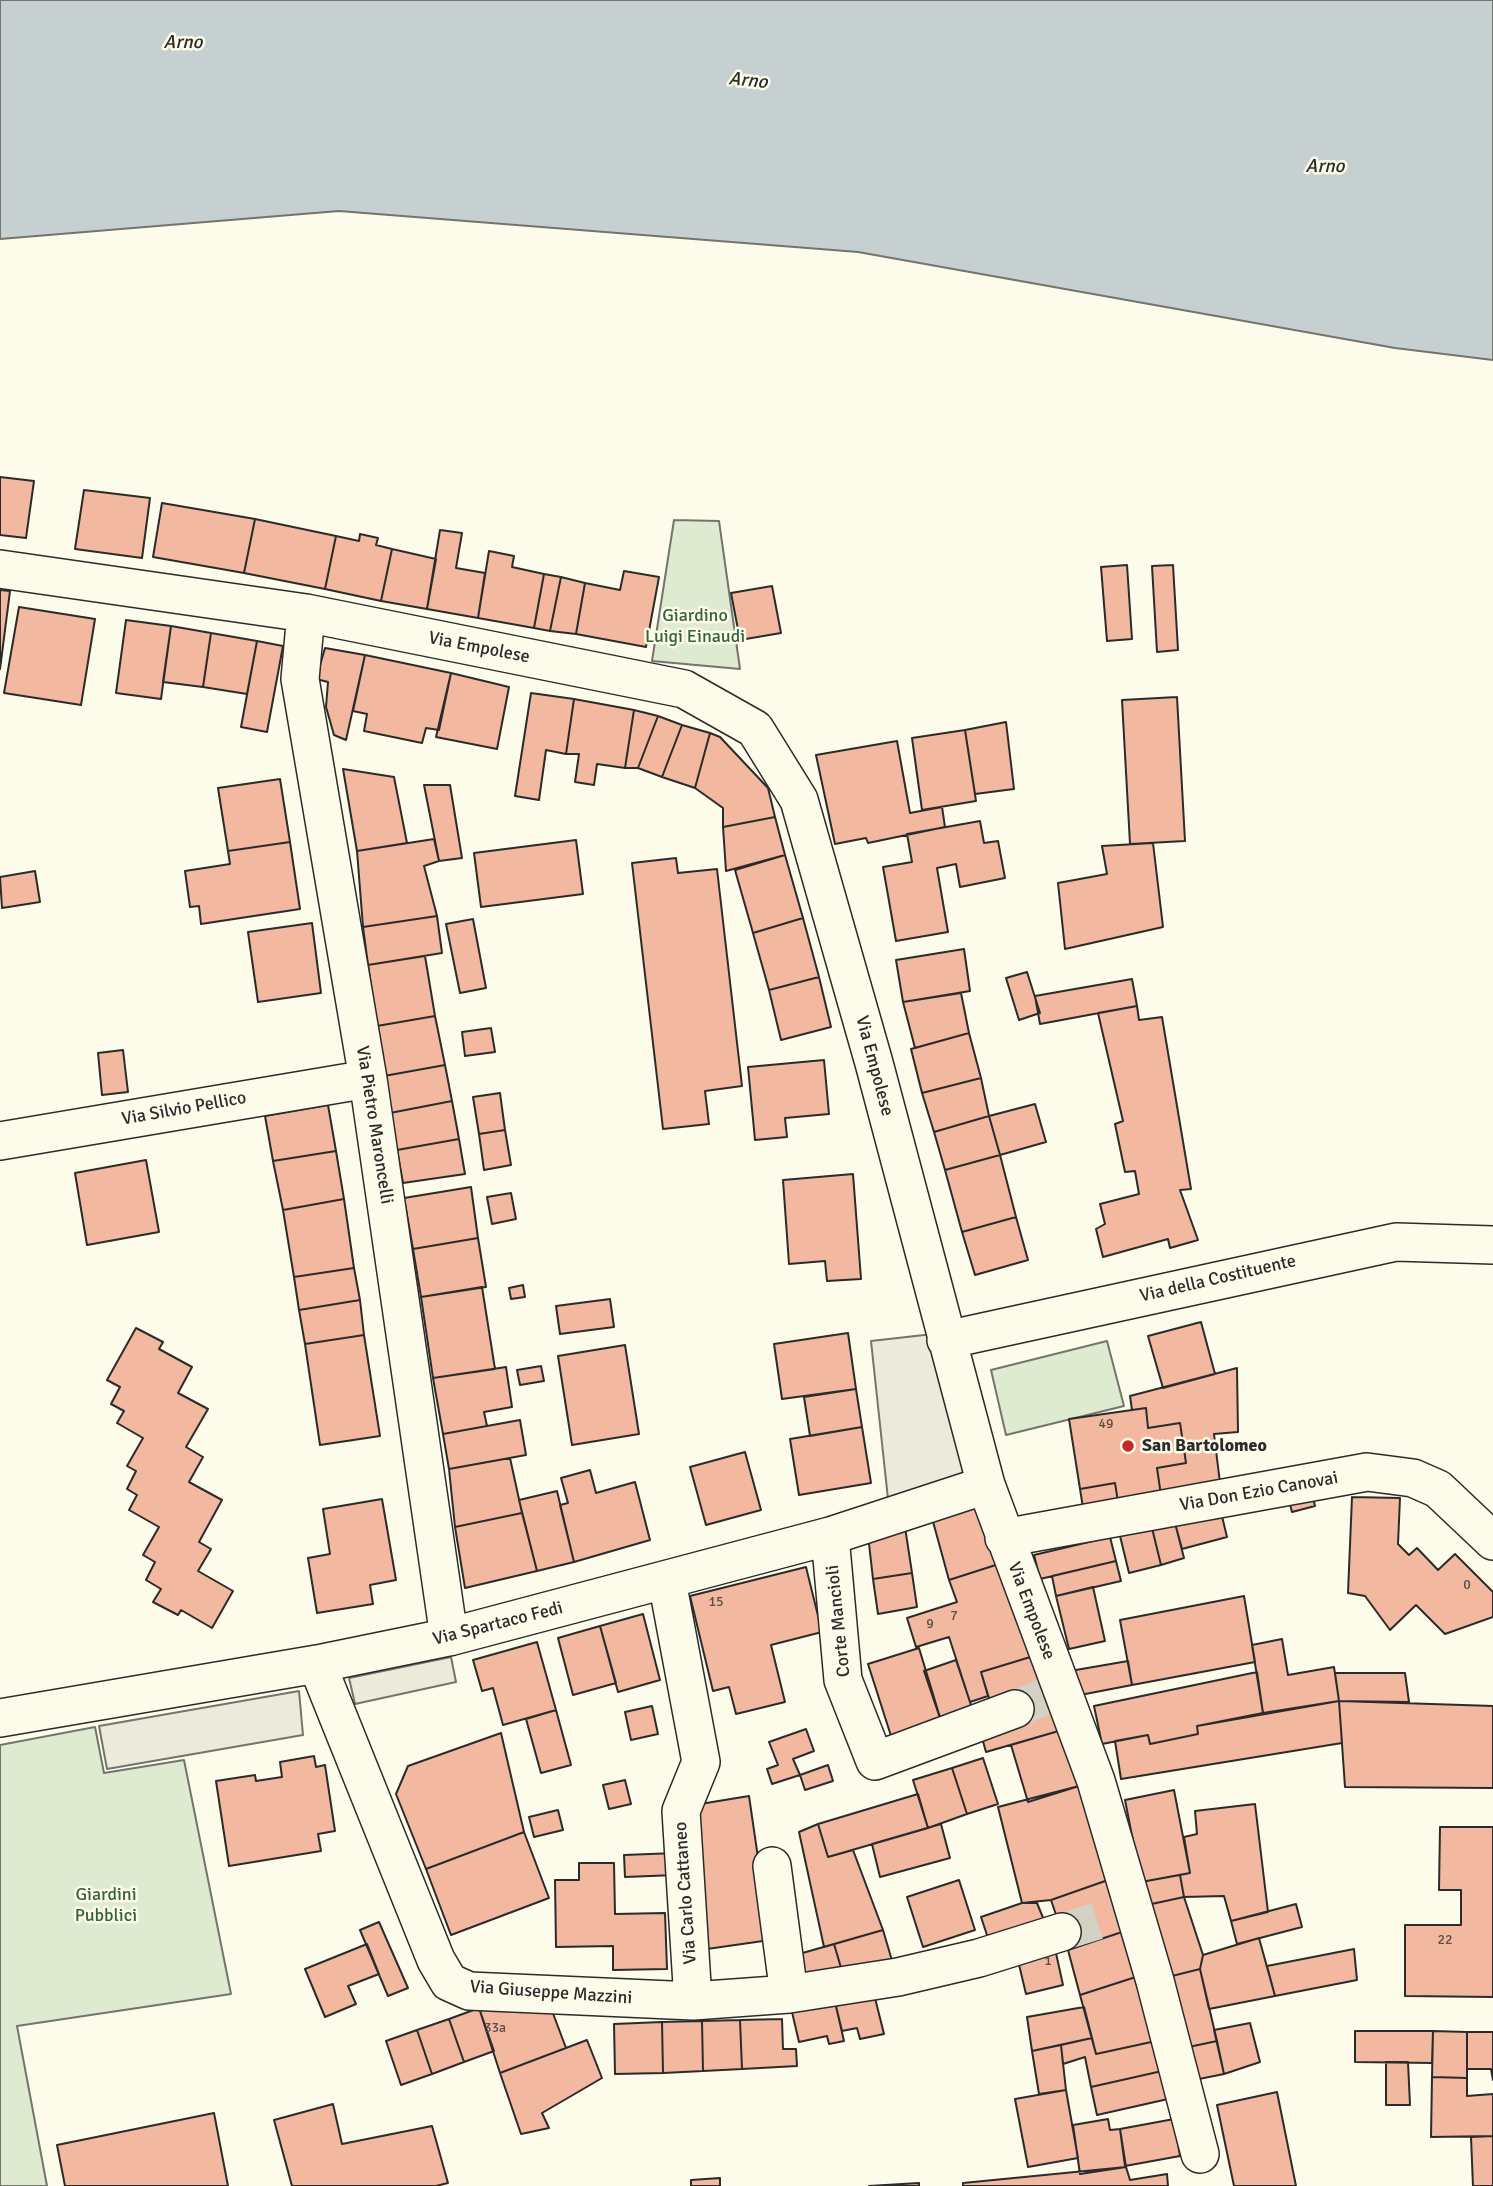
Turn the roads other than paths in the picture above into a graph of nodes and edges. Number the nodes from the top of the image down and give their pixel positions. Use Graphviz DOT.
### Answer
graph roads {
  1 [pos="0,569"];
  2 [pos="306,613"];
  3 [pos="368,1079"];
  4 [pos="0,1141"];
  5 [pos="1493,1245"];
  6 [pos="946,1340"];
  7 [pos="986,1485"];
  8 [pos="830,1536"];
  9 [pos="1004,1538"];
  10 [pos="1493,1541"];
  11 [pos="667,1581"];
  12 [pos="449,1637"];
  13 [pos="317,1664"];
  14 [pos="1016,1709"];
  15 [pos="0,1718"];
  16 [pos="772,1866"];
  17 [pos="1062,1932"];
  18 [pos="789,1994"];
  19 [pos="693,2001"];
  20 [pos="1200,2154"];
  1 -- 2 [label="street, Via Empolese"];
  2 -- 3 [label="street, Via Pietro Maroncelli"];
  2 -- 6 [label="street, Via Empolese"];
  3 -- 4 [label="street, Via Silvio Pellico"];
  3 -- 12 [label="street, Via Pietro Maroncelli"];
  5 -- 6 [label="street, Via della Costituente"];
  6 -- 7 [label="street, Via Empolese"];
  7 -- 8 [label="street, Via Spartaco Fedi"];
  7 -- 9 [label="street, Via Empolese"];
  8 -- 11 [label="street, Via Spartaco Fedi"];
  8 -- 14 [label="street, Corte Mancioli"];
  9 -- 10 [label="street, Via Don Ezio Canovai"];
  9 -- 20 [label="street, Via Empolese"];
  11 -- 12 [label="street, Via Spartaco Fedi"];
  11 -- 19 [label="street, Via Carlo Cattaneo"];
  12 -- 13 [label="street, Via Spartaco Fedi"];
  13 -- 15 [label="street, Via Spartaco Fedi"];
  13 -- 19 [label="street, Via Giuseppe Mazzini"];
  16 -- 18 [label="street"];
  17 -- 18 [label="street, Via Giuseppe Mazzini"];
  18 -- 19 [label="street, Via Giuseppe Mazzini"];
}
